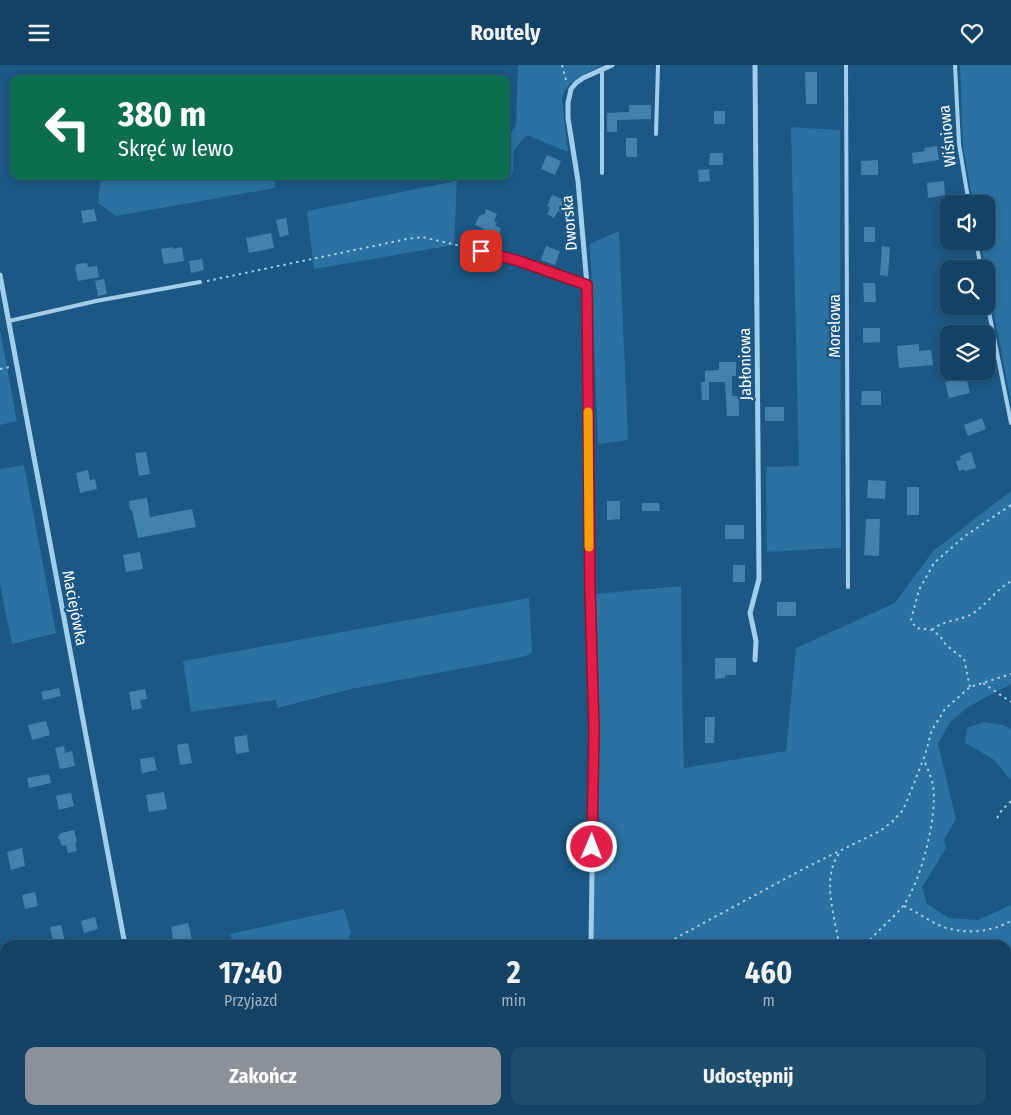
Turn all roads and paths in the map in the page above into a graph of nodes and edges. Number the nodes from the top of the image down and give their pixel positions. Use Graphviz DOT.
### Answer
graph roads {
  1 [pos="562,65"];
  2 [pos="612,65"];
  3 [pos="658,65"];
  4 [pos="755,65"];
  5 [pos="846,65"];
  6 [pos="955,65"];
  7 [pos="602,69"];
  8 [pos="570,89"];
  9 [pos="656,134"];
  10 [pos="602,173"];
  11 [pos="968,195"];
  12 [pos="481,251"];
  13 [pos="0,275"];
  14 [pos="200,282"];
  15 [pos="587,285"];
  16 [pos="990,315"];
  17 [pos="9,321"];
  18 [pos="17,366"];
  19 [pos="0,369"];
  20 [pos="1011,423"];
  21 [pos="1011,505"];
  22 [pos="1011,581"];
  23 [pos="848,587"];
  24 [pos="932,630"];
  25 [pos="755,660"];
  26 [pos="1011,674"];
  27 [pos="983,683"];
  28 [pos="970,687"];
  29 [pos="1011,702"];
  30 [pos="924,759"];
  31 [pos="1011,801"];
  32 [pos="998,818"];
  33 [pos="841,850"];
  34 [pos="903,906"];
  35 [pos="1011,921"];
  36 [pos="124,940"];
  37 [pos="591,940"];
  38 [pos="672,940"];
  39 [pos="838,940"];
  40 [pos="870,940"];
  1 -- 8 [label="path"];
  2 -- 7 [label="street"];
  3 -- 9 [label="lane"];
  4 -- 25 [label="street, Jabłoniowa"];
  5 -- 23 [label="lane, Morelowa"];
  6 -- 11 [label="lane, Wiśniowa"];
  7 -- 8 [label="street"];
  7 -- 10 [label="lane"];
  8 -- 15 [label="street, Dworska"];
  12 -- 14 [label="path"];
  12 -- 15 [label="lane"];
  13 -- 17 [label="street, Maciejówka"];
  14 -- 17 [label="lane"];
  15 -- 37 [label="street, Dworska"];
  16 -- 20 [label="lane"];
  17 -- 18 [label="street, Maciejówka"];
  18 -- 19 [label="path"];
  18 -- 36 [label="street, Maciejówka"];
  21 -- 24 [label="path"];
  22 -- 24 [label="path"];
  24 -- 28 [label="path"];
  26 -- 27 [label="path"];
  27 -- 28 [label="path"];
  27 -- 29 [label="path"];
  28 -- 30 [label="path"];
  30 -- 33 [label="path"];
  30 -- 34 [label="path"];
  31 -- 32 [label="path"];
  33 -- 38 [label="path"];
  33 -- 39 [label="path"];
  34 -- 35 [label="path"];
  34 -- 40 [label="path"];
}
